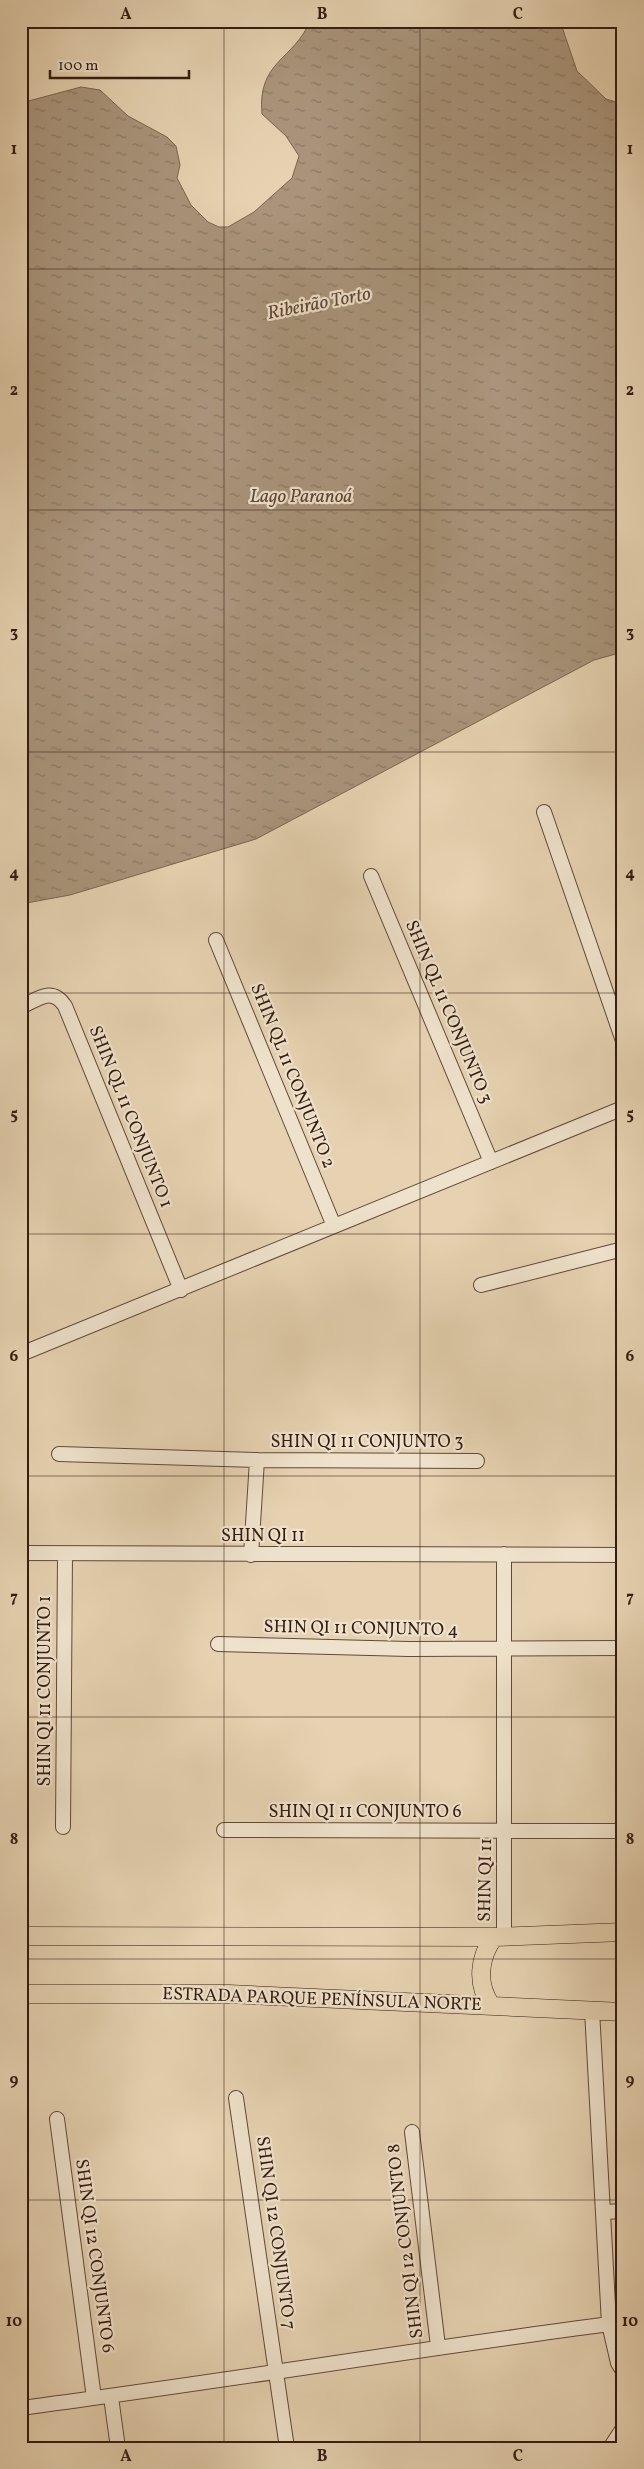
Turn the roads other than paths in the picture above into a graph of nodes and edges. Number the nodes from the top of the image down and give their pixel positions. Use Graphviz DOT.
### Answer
graph roads {
  1 [pos="544,812"];
  2 [pos="371,876"];
  3 [pos="216,940"];
  4 [pos="21,1007"];
  5 [pos="623,1041"];
  6 [pos="623,1108"];
  7 [pos="490,1162"];
  8 [pos="334,1226"];
  9 [pos="623,1249"];
  10 [pos="481,1285"];
  11 [pos="181,1290"];
  12 [pos="22,1353"];
  13 [pos="59,1454"];
  14 [pos="257,1460"];
  15 [pos="477,1461"];
  16 [pos="21,1553"];
  17 [pos="65,1554"];
  18 [pos="504,1554"];
  19 [pos="251,1555"];
  20 [pos="623,1555"];
  21 [pos="218,1644"];
  22 [pos="623,1648"];
  23 [pos="504,1649"];
  24 [pos="64,1827"];
  25 [pos="224,1830"];
  26 [pos="505,1831"];
  27 [pos="623,1831"];
  28 [pos="623,1932"];
  29 [pos="21,1936"];
  30 [pos="499,1937"];
  31 [pos="21,1994"];
  32 [pos="491,2005"];
  33 [pos="592,2010"];
  34 [pos="623,2012"];
  35 [pos="236,2098"];
  36 [pos="57,2119"];
  37 [pos="412,2132"];
  38 [pos="623,2211"];
  39 [pos="604,2212"];
  40 [pos="609,2324"];
  41 [pos="438,2346"];
  42 [pos="623,2371"];
  43 [pos="276,2373"];
  44 [pos="111,2396"];
  45 [pos="94,2398"];
  46 [pos="21,2408"];
  47 [pos="623,2428"];
  48 [pos="118,2448"];
  49 [pos="287,2448"];
  50 [pos="610,2448"];
  1 -- 5 [label="street"];
  2 -- 7 [label="street, SHIN QL 11 CONJUNTO 3"];
  3 -- 8 [label="street, SHIN QL 11 CONJUNTO 2"];
  4 -- 11 [label="street, SHIN QL 11 CONJUNTO 1"];
  6 -- 7 [label="street"];
  7 -- 8 [label="street"];
  8 -- 11 [label="street"];
  9 -- 10 [label="street"];
  11 -- 12 [label="street"];
  13 -- 14 [label="street, SHIN QI 11 CONJUNTO 3"];
  14 -- 15 [label="street, SHIN QI 11 CONJUNTO 3"];
  14 -- 19 [label="street"];
  16 -- 17 [label="street, SHIN QI 11"];
  17 -- 19 [label="street, SHIN QI 11"];
  17 -- 24 [label="street, SHIN QI 11 CONJUNTO 1"];
  18 -- 19 [label="street, SHIN QI 11"];
  18 -- 20 [label="street, SHIN QI 11"];
  18 -- 23 [label="street, SHIN QI 11"];
  21 -- 23 [label="street, SHIN QI 11 CONJUNTO 4"];
  22 -- 23 [label="street, SHIN QI 11 CONJUNTO 4"];
  23 -- 26 [label="street, SHIN QI 11"];
  25 -- 26 [label="street, SHIN QI 11 CONJUNTO 6"];
  26 -- 27 [label="street, SHIN QI 11 CONJUNTO 6"];
  26 -- 30 [label="street, SHIN QI 11"];
  28 -- 30 [label="main road"];
  29 -- 30 [label="main road"];
  30 -- 32 [label="main road"];
  31 -- 32 [label="main road, ESTRADA PARQUE PENÍNSULA NORTE"];
  32 -- 33 [label="main road, ESTRADA PARQUE PENÍNSULA NORTE"];
  33 -- 34 [label="main road, ESTRADA PARQUE PENÍNSULA NORTE"];
  33 -- 39 [label="street"];
  35 -- 43 [label="street, SHIN QI 12 CONJUNTO 7"];
  36 -- 45 [label="street, SHIN QI 12 CONJUNTO 6"];
  37 -- 41 [label="street, SHIN QI 12 CONJUNTO 8"];
  38 -- 39 [label="street"];
  39 -- 40 [label="street"];
  40 -- 41 [label="street"];
  40 -- 42 [label="street"];
  41 -- 43 [label="street"];
  43 -- 44 [label="street"];
  43 -- 49 [label="street, SHIN QI 12 CONJUNTO 7"];
  44 -- 45 [label="street"];
  44 -- 48 [label="street"];
  45 -- 46 [label="street"];
  47 -- 50 [label="street"];
}
